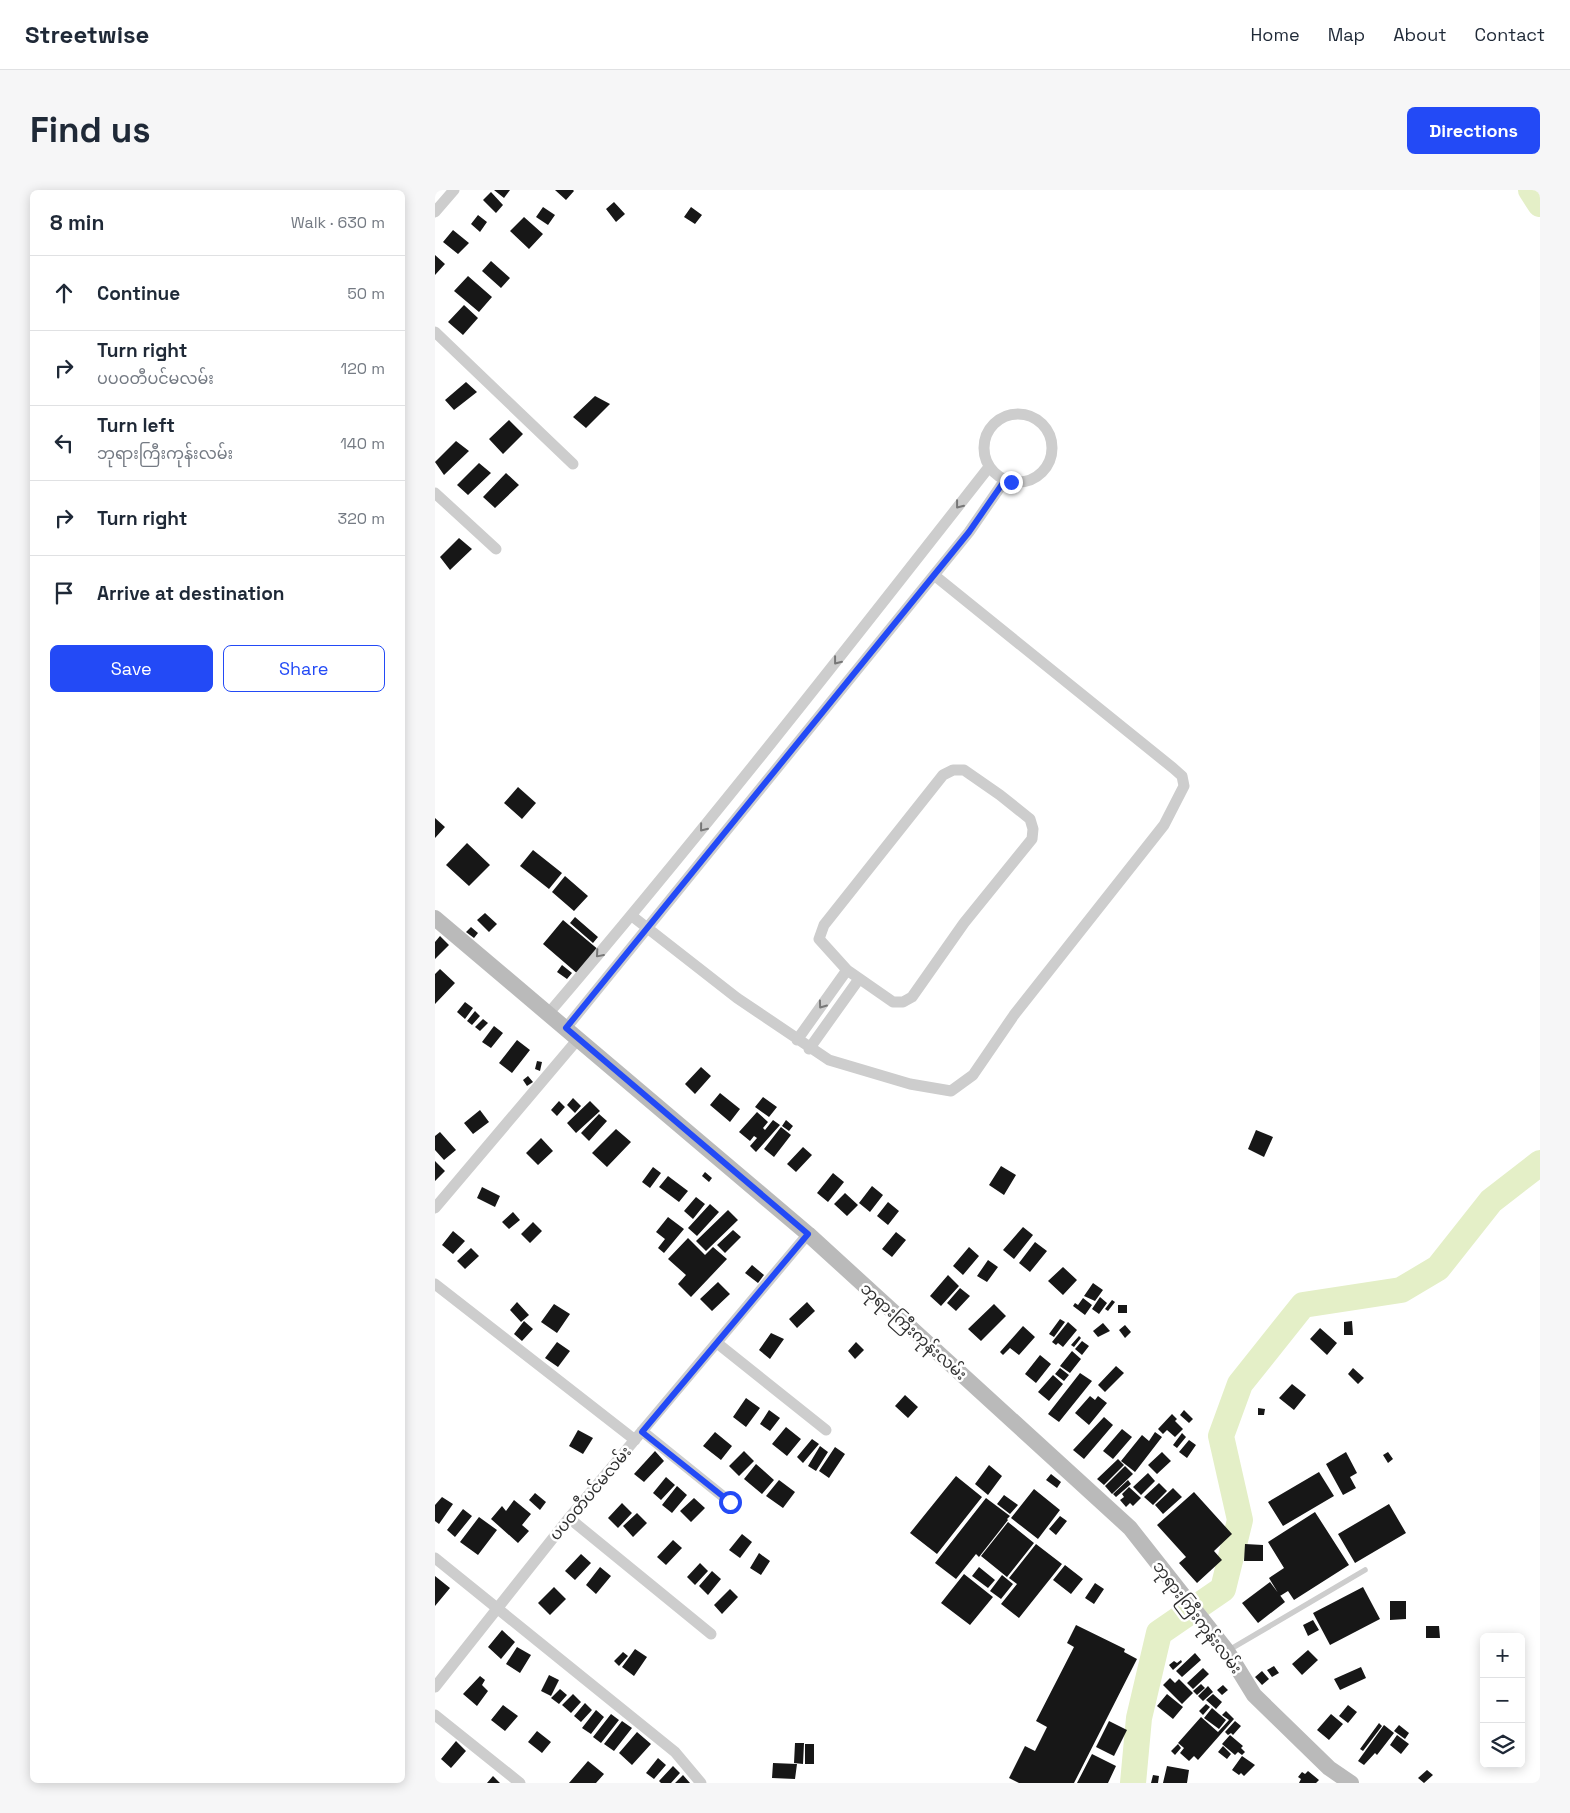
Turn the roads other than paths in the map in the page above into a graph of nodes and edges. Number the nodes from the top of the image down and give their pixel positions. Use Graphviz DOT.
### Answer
graph roads {
  1 [pos="454,190"];
  2 [pos="435,212"];
  3 [pos="435,332"];
  4 [pos="573,464"];
  5 [pos="989,467"];
  6 [pos="1005,480"];
  7 [pos="435,493"];
  8 [pos="496,549"];
  9 [pos="934,575"];
  10 [pos="852,642"];
  11 [pos="868,656"];
  12 [pos="725,801"];
  13 [pos="739,814"];
  14 [pos="632,916"];
  15 [pos="435,918"];
  16 [pos="646,929"];
  17 [pos="847,970"];
  18 [pos="859,979"];
  19 [pos="548,1014"];
  20 [pos="572,1033"];
  21 [pos="797,1040"];
  22 [pos="809,1049"];
  23 [pos="435,1208"];
  24 [pos="808,1234"];
  25 [pos="435,1284"];
  26 [pos="717,1343"];
  27 [pos="826,1430"];
  28 [pos="639,1436"];
  29 [pos="730,1502"];
  30 [pos="569,1518"];
  31 [pos="435,1558"];
  32 [pos="1365,1570"];
  33 [pos="496,1610"];
  34 [pos="711,1634"];
  35 [pos="1227,1651"];
  36 [pos="435,1687"];
  37 [pos="435,1715"];
  38 [pos="520,1783"];
  39 [pos="701,1783"];
  40 [pos="1351,1783"];
  1 -- 2 [label="street"];
  3 -- 4 [label="street"];
  5 -- 6 [label="street"];
  5 -- 6 [label="street"];
  5 -- 10 [label="street, one-way"];
  6 -- 9 [label="street"];
  7 -- 8 [label="street"];
  9 -- 11 [label="street"];
  9 -- 22 [label="street"];
  10 -- 11 [label="street"];
  10 -- 12 [label="street, one-way"];
  11 -- 13 [label="street"];
  12 -- 13 [label="street"];
  12 -- 14 [label="street, one-way"];
  13 -- 16 [label="street"];
  14 -- 16 [label="street"];
  14 -- 19 [label="street, one-way"];
  15 -- 19 [label="street, ဘုရားကြီးကုန်းလမ်း"];
  16 -- 20 [label="street"];
  16 -- 21 [label="street"];
  17 -- 18 [label="street"];
  17 -- 18 [label="street"];
  17 -- 21 [label="street, one-way"];
  18 -- 22 [label="street"];
  19 -- 20 [label="street, ဘုရားကြီးကုန်းလမ်း"];
  20 -- 23 [label="street"];
  20 -- 24 [label="street, ဘုရားကြီးကုန်းလမ်း"];
  21 -- 22 [label="street"];
  24 -- 26 [label="street, ပပဝတီပင်မလမ်း"];
  24 -- 35 [label="street, ဘုရားကြီးကုန်းလမ်း"];
  25 -- 28 [label="street"];
  26 -- 27 [label="street"];
  26 -- 28 [label="street, ပပဝတီပင်မလမ်း"];
  28 -- 29 [label="street"];
  28 -- 30 [label="street, ပပဝတီပင်မလမ်း"];
  30 -- 33 [label="street, ပပဝတီပင်မလမ်း"];
  30 -- 34 [label="street"];
  31 -- 33 [label="street"];
  32 -- 35 [label="lane"];
  33 -- 36 [label="street, ပပဝတီပင်မလမ်း"];
  33 -- 39 [label="street"];
  35 -- 40 [label="street, ဘုရားကြီးကုန်းလမ်း"];
  37 -- 38 [label="street"];
}
